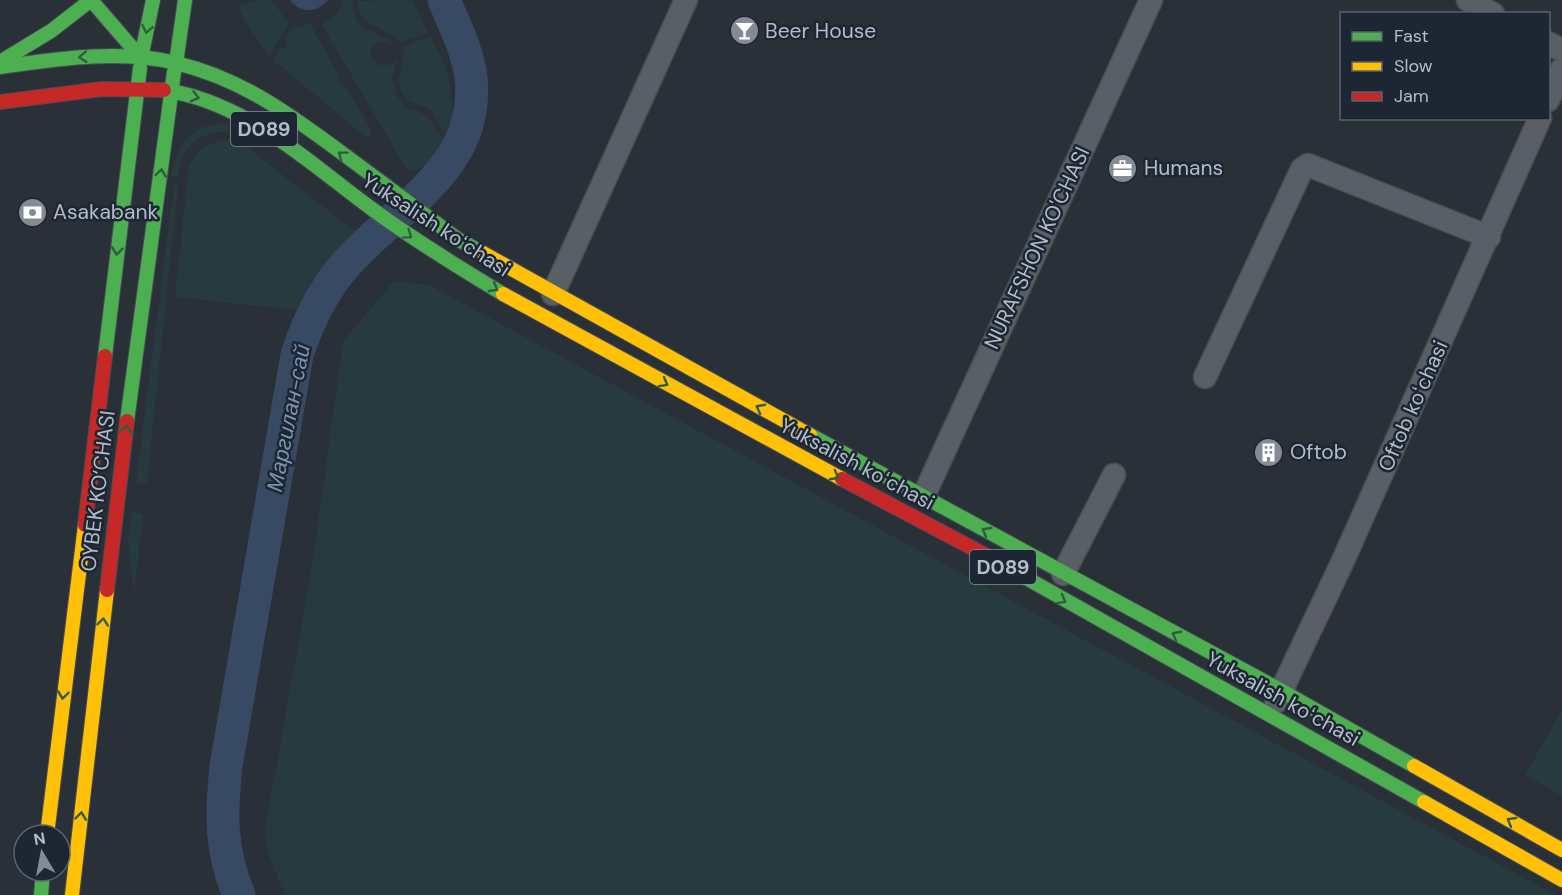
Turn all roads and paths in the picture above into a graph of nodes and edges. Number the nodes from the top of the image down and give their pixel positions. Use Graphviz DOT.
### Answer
graph roads {
  1 [pos="91,0"];
  2 [pos="153,0"];
  3 [pos="185,0"];
  4 [pos="686,0"];
  5 [pos="1151,0"];
  6 [pos="1468,0"];
  7 [pos="1489,12"];
  8 [pos="141,58"];
  9 [pos="176,63"];
  10 [pos="0,65"];
  11 [pos="1562,69"];
  12 [pos="137,89"];
  13 [pos="172,93"];
  14 [pos="1550,96"];
  15 [pos="0,102"];
  16 [pos="1539,120"];
  17 [pos="1489,237"];
  18 [pos="553,294"];
  19 [pos="1205,377"];
  20 [pos="1114,476"];
  21 [pos="924,495"];
  22 [pos="1063,574"];
  23 [pos="1282,691"];
  24 [pos="1269,715"];
  25 [pos="48,823"];
  26 [pos="1562,850"];
  27 [pos="1562,880"];
  28 [pos="72,895"];
  1 -- 8 [label="main road"];
  1 -- 10 [label="main road"];
  2 -- 8 [label="main road, OYBEK KO‘CHASI, one-way"];
  3 -- 9 [label="main road, OYBEK KO‘CHASI"];
  4 -- 18 [label="street"];
  5 -- 21 [label="street, NURAFSHON KO'CHASI"];
  6 -- 7 [label="street"];
  8 -- 9 [label="main road, Yuksalish koʻchasi"];
  8 -- 10 [label="main road, Yuksalish koʻchasi, one-way"];
  8 -- 12 [label="main road, OYBEK KO‘CHASI"];
  9 -- 13 [label="main road, OYBEK KO‘CHASI"];
  18 -- 9 [label="main road, Yuksalish koʻchasi / D089, one-way"];
  11 -- 14 [label="street"];
  12 -- 13 [label="main road, Yuksalish koʻchasi / D089"];
  12 -- 15 [label="main road, Yuksalish koʻchasi"];
  12 -- 25 [label="main road, OYBEK KO‘CHASI, one-way"];
  13 -- 24 [label="main road, Yuksalish koʻchasi / D089, one-way"];
  28 -- 13 [label="main road, OYBEK KO‘CHASI, one-way"];
  16 -- 17 [label="street, Oftob koʻchasi"];
  17 -- 19 [label="street"];
  17 -- 23 [label="street, Oftob koʻchasi"];
  21 -- 18 [label="main road, Yuksalish koʻchasi / D089, one-way"];
  20 -- 22 [label="street"];
  22 -- 21 [label="main road, Yuksalish koʻchasi / D089, one-way"];
  23 -- 22 [label="main road, Yuksalish koʻchasi / D089, one-way"];
  23 -- 24 [label="street, Oftob koʻchasi"];
  26 -- 23 [label="main road, Yuksalish koʻchasi / D089, one-way"];
  24 -- 27 [label="main road, Yuksalish koʻchasi / D089"];
}
